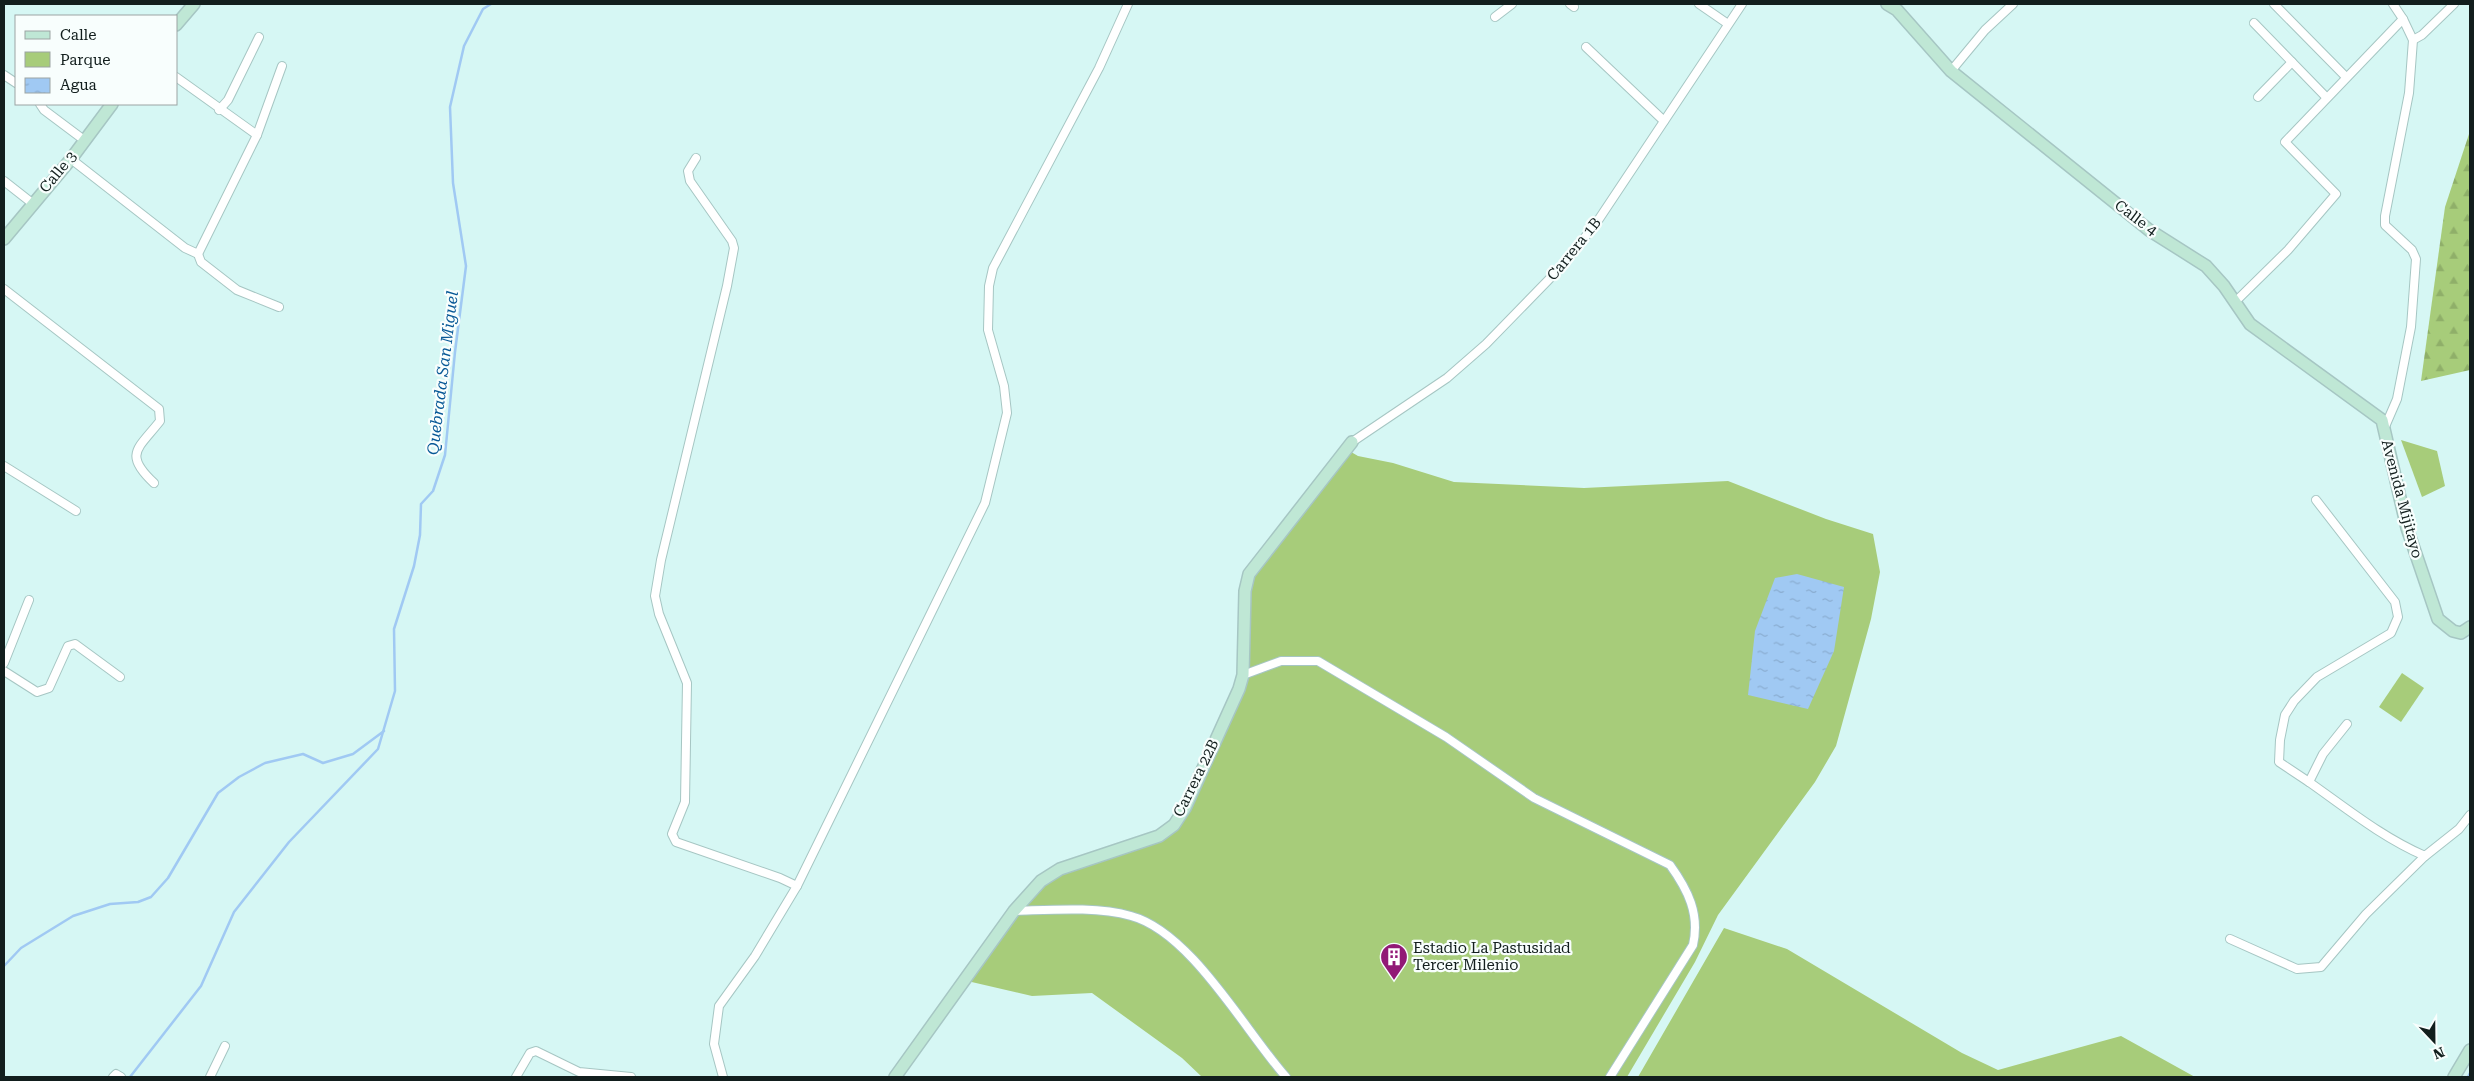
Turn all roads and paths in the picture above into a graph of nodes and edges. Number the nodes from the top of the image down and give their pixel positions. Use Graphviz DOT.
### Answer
graph roads {
  1 [pos="194,4"];
  2 [pos="1128,4"];
  3 [pos="1512,4"];
  4 [pos="1700,4"];
  5 [pos="1742,4"];
  6 [pos="1887,4"];
  7 [pos="2013,4"];
  8 [pos="2274,4"];
  9 [pos="2393,4"];
  10 [pos="2454,4"];
  11 [pos="1495,17"];
  12 [pos="2403,19"];
  13 [pos="178,23"];
  14 [pos="2254,23"];
  15 [pos="1728,24"];
  16 [pos="259,37"];
  17 [pos="2413,40"];
  18 [pos="1586,47"];
  19 [pos="2292,62"];
  20 [pos="282,66"];
  21 [pos="1951,71"];
  22 [pos="4,75"];
  23 [pos="2346,77"];
  24 [pos="178,79"];
  25 [pos="15,82"];
  26 [pos="2258,98"];
  27 [pos="2326,98"];
  28 [pos="41,105"];
  29 [pos="111,105"];
  30 [pos="219,110"];
  31 [pos="1664,121"];
  32 [pos="257,135"];
  33 [pos="84,140"];
  34 [pos="71,158"];
  35 [pos="696,158"];
  36 [pos="4,181"];
  37 [pos="32,203"];
  38 [pos="4,240"];
  39 [pos="198,254"];
  40 [pos="4,288"];
  41 [pos="2235,302"];
  42 [pos="279,307"];
  43 [pos="2384,429"];
  44 [pos="1352,442"];
  45 [pos="4,466"];
  46 [pos="154,483"];
  47 [pos="2316,500"];
  48 [pos="76,511"];
  49 [pos="29,600"];
  50 [pos="2470,628"];
  51 [pos="4,663"];
  52 [pos="4,672"];
  53 [pos="1242,676"];
  54 [pos="120,677"];
  55 [pos="2348,724"];
  56 [pos="2309,782"];
  57 [pos="2470,815"];
  58 [pos="2425,856"];
  59 [pos="797,886"];
  60 [pos="1014,911"];
  61 [pos="2230,939"];
  62 [pos="225,1046"];
  63 [pos="2470,1050"];
  64 [pos="578,1075"];
  65 [pos="113,1077"];
  66 [pos="121,1077"];
  67 [pos="210,1077"];
  68 [pos="516,1077"];
  69 [pos="631,1077"];
  70 [pos="723,1077"];
  71 [pos="894,1077"];
  72 [pos="1286,1077"];
  73 [pos="1610,1077"];
  74 [pos="2454,1077"];
  1 -- 13 [label="street"];
  2 -- 59 [label="street"];
  3 -- 11 [label="street"];
  4 -- 15 [label="street"];
  5 -- 15 [label="street, Carrera 1B"];
  6 -- 21 [label="street, Calle 4"];
  7 -- 21 [label="street"];
  8 -- 23 [label="street"];
  9 -- 12 [label="street"];
  10 -- 17 [label="street"];
  12 -- 17 [label="street"];
  12 -- 23 [label="street"];
  14 -- 19 [label="street"];
  15 -- 31 [label="street, Carrera 1B"];
  16 -- 30 [label="street"];
  17 -- 43 [label="street"];
  18 -- 31 [label="street"];
  19 -- 26 [label="street"];
  19 -- 27 [label="street"];
  20 -- 32 [label="street"];
  21 -- 41 [label="street, Calle 4"];
  22 -- 25 [label="street"];
  23 -- 27 [label="street"];
  24 -- 30 [label="street"];
  27 -- 41 [label="street"];
  28 -- 33 [label="street"];
  29 -- 33 [label="street, Calle 3"];
  30 -- 32 [label="street"];
  31 -- 44 [label="street, Carrera 1B"];
  32 -- 39 [label="street"];
  33 -- 34 [label="street, Calle 3"];
  34 -- 37 [label="street, Calle 3"];
  34 -- 39 [label="street"];
  35 -- 59 [label="street"];
  36 -- 37 [label="street"];
  37 -- 38 [label="street, Calle 3"];
  39 -- 42 [label="street"];
  40 -- 46 [label="street"];
  41 -- 43 [label="street, Calle 4"];
  43 -- 50 [label="street, Avenida Mijitayo"];
  44 -- 53 [label="street, Carrera 22B"];
  45 -- 48 [label="street"];
  47 -- 56 [label="street"];
  49 -- 51 [label="street"];
  52 -- 54 [label="street"];
  53 -- 60 [label="street, Carrera 22B"];
  53 -- 73 [label="street"];
  55 -- 56 [label="street"];
  56 -- 58 [label="street"];
  57 -- 58 [label="street"];
  58 -- 61 [label="street"];
  59 -- 70 [label="street"];
  60 -- 71 [label="street, Carrera 22B"];
  60 -- 72 [label="street"];
  62 -- 67 [label="street"];
  63 -- 74 [label="street"];
  64 -- 68 [label="street"];
  64 -- 69 [label="street"];
  65 -- 66 [label="street"];
}
